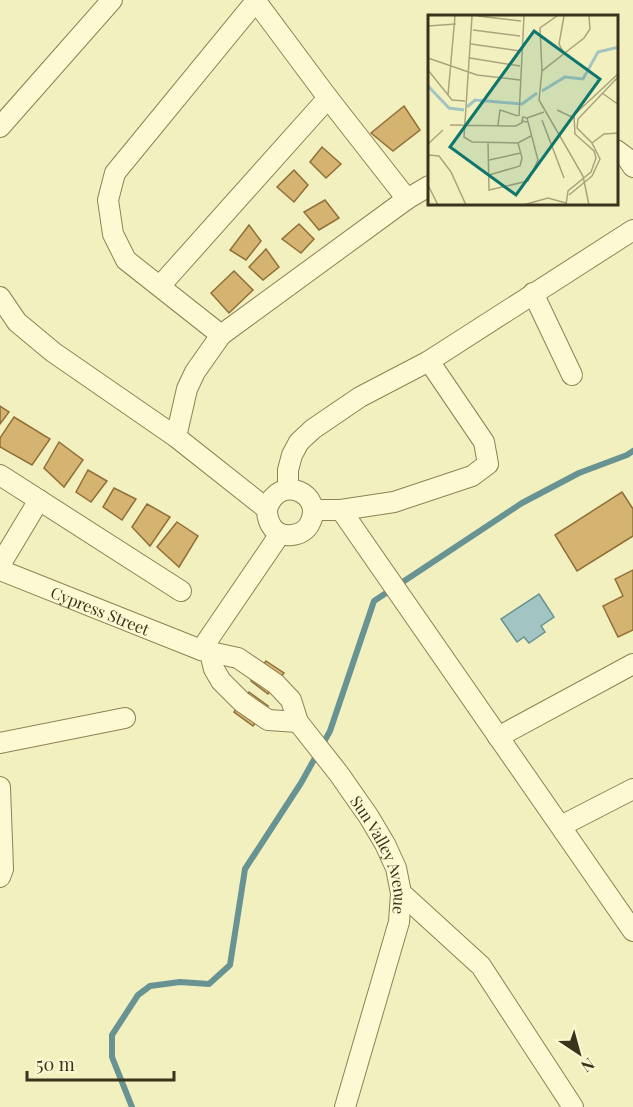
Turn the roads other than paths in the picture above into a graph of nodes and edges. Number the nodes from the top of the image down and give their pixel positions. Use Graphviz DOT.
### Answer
graph roads {
  1 [pos="112,0"];
  2 [pos="256,1"];
  3 [pos="328,98"];
  4 [pos="0,127"];
  5 [pos="618,151"];
  6 [pos="633,167"];
  7 [pos="428,187"];
  8 [pos="407,199"];
  9 [pos="633,230"];
  10 [pos="160,286"];
  11 [pos="533,293"];
  12 [pos="0,297"];
  13 [pos="221,334"];
  14 [pos="429,361"];
  15 [pos="572,375"];
  16 [pos="176,437"];
  17 [pos="0,475"];
  18 [pos="288,489"];
  19 [pos="39,500"];
  20 [pos="267,509"];
  21 [pos="313,510"];
  22 [pos="341,510"];
  23 [pos="280,534"];
  24 [pos="0,565"];
  25 [pos="0,570"];
  26 [pos="180,591"];
  27 [pos="206,652"];
  28 [pos="633,664"];
  29 [pos="125,718"];
  30 [pos="298,723"];
  31 [pos="498,737"];
  32 [pos="0,743"];
  33 [pos="0,787"];
  34 [pos="633,789"];
  35 [pos="561,826"];
  36 [pos="0,877"];
  37 [pos="401,893"];
  38 [pos="631,924"];
  39 [pos="345,1107"];
  40 [pos="573,1107"];
  1 -- 4 [label="street"];
  2 -- 3 [label="street"];
  2 -- 10 [label="street"];
  3 -- 8 [label="street"];
  3 -- 10 [label="street"];
  5 -- 6 [label="street"];
  7 -- 8 [label="street"];
  8 -- 13 [label="street"];
  9 -- 11 [label="street"];
  10 -- 13 [label="street"];
  11 -- 14 [label="street"];
  11 -- 15 [label="street"];
  12 -- 16 [label="street"];
  13 -- 16 [label="street"];
  14 -- 18 [label="street"];
  14 -- 22 [label="street"];
  16 -- 20 [label="street"];
  17 -- 19 [label="street"];
  18 -- 20 [label="street"];
  18 -- 21 [label="street"];
  19 -- 24 [label="street"];
  19 -- 26 [label="street"];
  20 -- 23 [label="street"];
  21 -- 22 [label="street"];
  21 -- 23 [label="street"];
  22 -- 31 [label="street"];
  23 -- 27 [label="street"];
  25 -- 27 [label="street, Cypress Street"];
  27 -- 30 [label="street"];
  27 -- 30 [label="street, Sun Valley Avenue"];
  28 -- 31 [label="street"];
  29 -- 32 [label="street"];
  30 -- 37 [label="street, Sun Valley Avenue"];
  31 -- 35 [label="street"];
  33 -- 36 [label="street"];
  34 -- 35 [label="street"];
  35 -- 38 [label="street"];
  37 -- 39 [label="street, Sun Valley Avenue"];
  37 -- 40 [label="street"];
}
